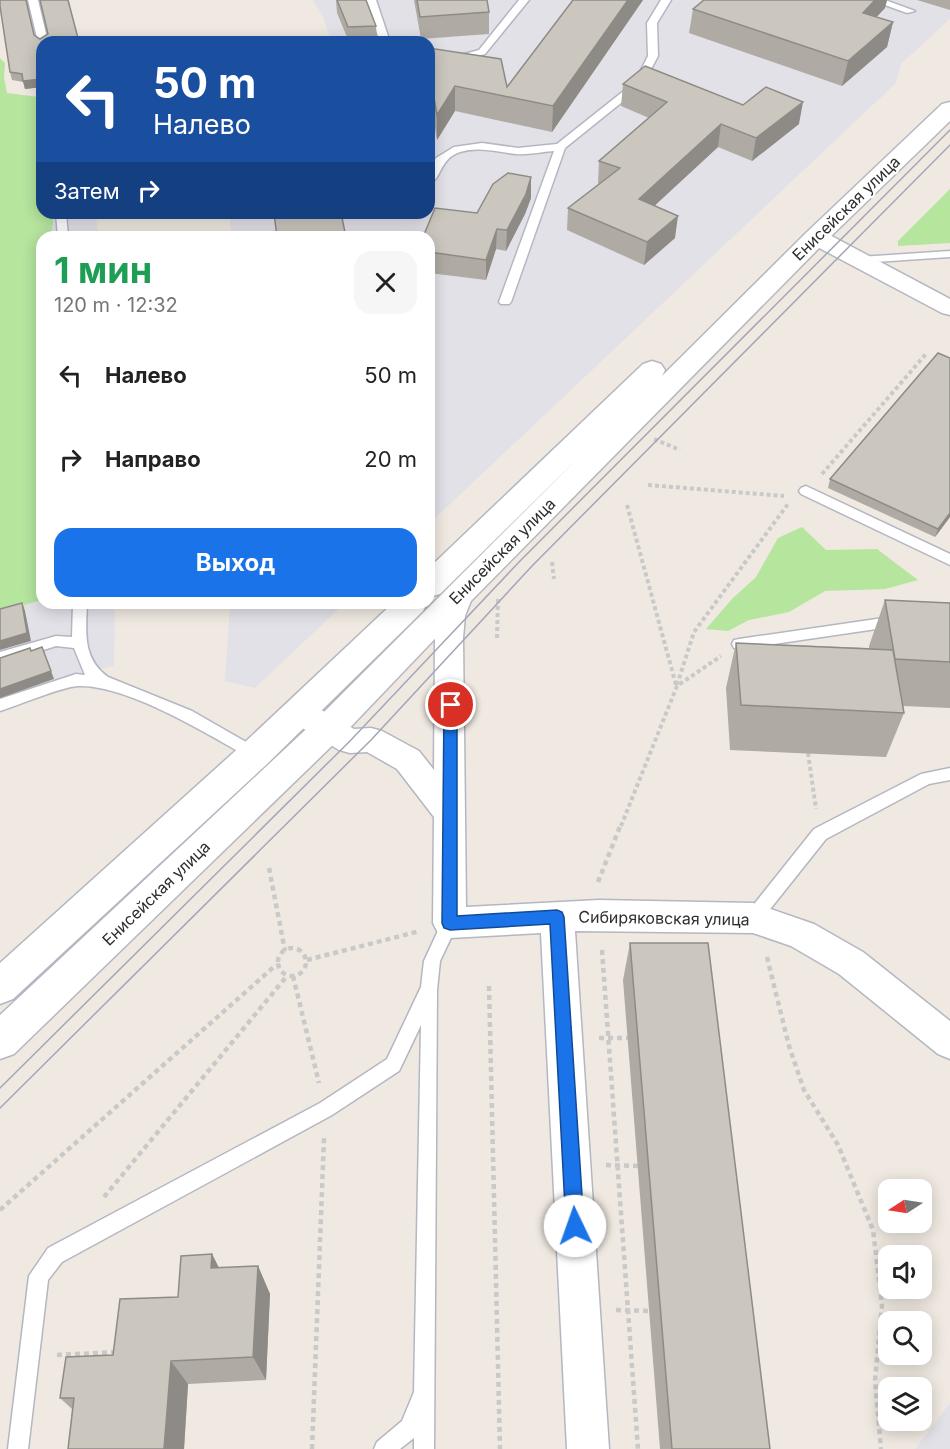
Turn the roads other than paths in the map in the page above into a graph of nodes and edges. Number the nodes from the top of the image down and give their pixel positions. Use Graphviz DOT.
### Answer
graph roads {
  1 [pos="33,0"];
  2 [pos="371,0"];
  3 [pos="524,0"];
  4 [pos="666,0"];
  5 [pos="876,0"];
  6 [pos="910,11"];
  7 [pos="42,36"];
  8 [pos="383,36"];
  9 [pos="435,60"];
  10 [pos="950,84"];
  11 [pos="950,109"];
  12 [pos="560,147"];
  13 [pos="435,170"];
  14 [pos="816,237"];
  15 [pos="950,254"];
  16 [pos="860,260"];
  17 [pos="505,302"];
  18 [pos="950,308"];
  19 [pos="806,491"];
  20 [pos="950,560"];
  21 [pos="435,580"];
  22 [pos="460,593"];
  23 [pos="80,609"];
  24 [pos="407,609"];
  25 [pos="915,619"];
  26 [pos="79,643"];
  27 [pos="739,644"];
  28 [pos="0,658"];
  29 [pos="103,681"];
  30 [pos="0,705"];
  31 [pos="314,720"];
  32 [pos="255,754"];
  33 [pos="950,774"];
  34 [pos="451,815"];
  35 [pos="557,917"];
  36 [pos="753,918"];
  37 [pos="450,923"];
  38 [pos="0,987"];
  39 [pos="430,987"];
  40 [pos="0,1041"];
  41 [pos="950,1041"];
  42 [pos="424,1392"];
  43 [pos="18,1449"];
  44 [pos="384,1449"];
  45 [pos="424,1449"];
  46 [pos="588,1449"];
  1 -- 7 [label="lane"];
  2 -- 8 [label="lane"];
  3 -- 9 [label="lane"];
  4 -- 12 [label="lane"];
  5 -- 6 [label="lane"];
  10 -- 21 [label="main road, Енисейская улица"];
  11 -- 14 [label="main road, Енисейская улица"];
  12 -- 13 [label="lane"];
  12 -- 17 [label="lane"];
  14 -- 16 [label="street"];
  14 -- 22 [label="main road, Енисейская улица"];
  15 -- 16 [label="lane"];
  16 -- 18 [label="street"];
  19 -- 20 [label="lane"];
  22 -- 31 [label="main road, Енисейская улица"];
  22 -- 34 [label="street"];
  23 -- 26 [label="lane"];
  24 -- 31 [label="main road, Енисейская улица"];
  25 -- 27 [label="lane"];
  26 -- 28 [label="lane"];
  26 -- 29 [label="lane"];
  29 -- 30 [label="lane"];
  29 -- 32 [label="lane"];
  31 -- 32 [label="main road, Енисейская улица"];
  31 -- 34 [label="street"];
  31 -- 40 [label="main road, Енисейская улица"];
  32 -- 38 [label="main road, Енисейская улица"];
  33 -- 36 [label="lane"];
  34 -- 37 [label="street"];
  35 -- 36 [label="street, Сибиряковская улица"];
  35 -- 37 [label="street, Сибиряковская улица"];
  35 -- 46 [label="street"];
  36 -- 41 [label="street, Сибиряковская улица"];
  37 -- 39 [label="lane"];
  39 -- 42 [label="lane"];
  39 -- 43 [label="lane"];
  42 -- 44 [label="lane"];
  42 -- 45 [label="lane"];
}
